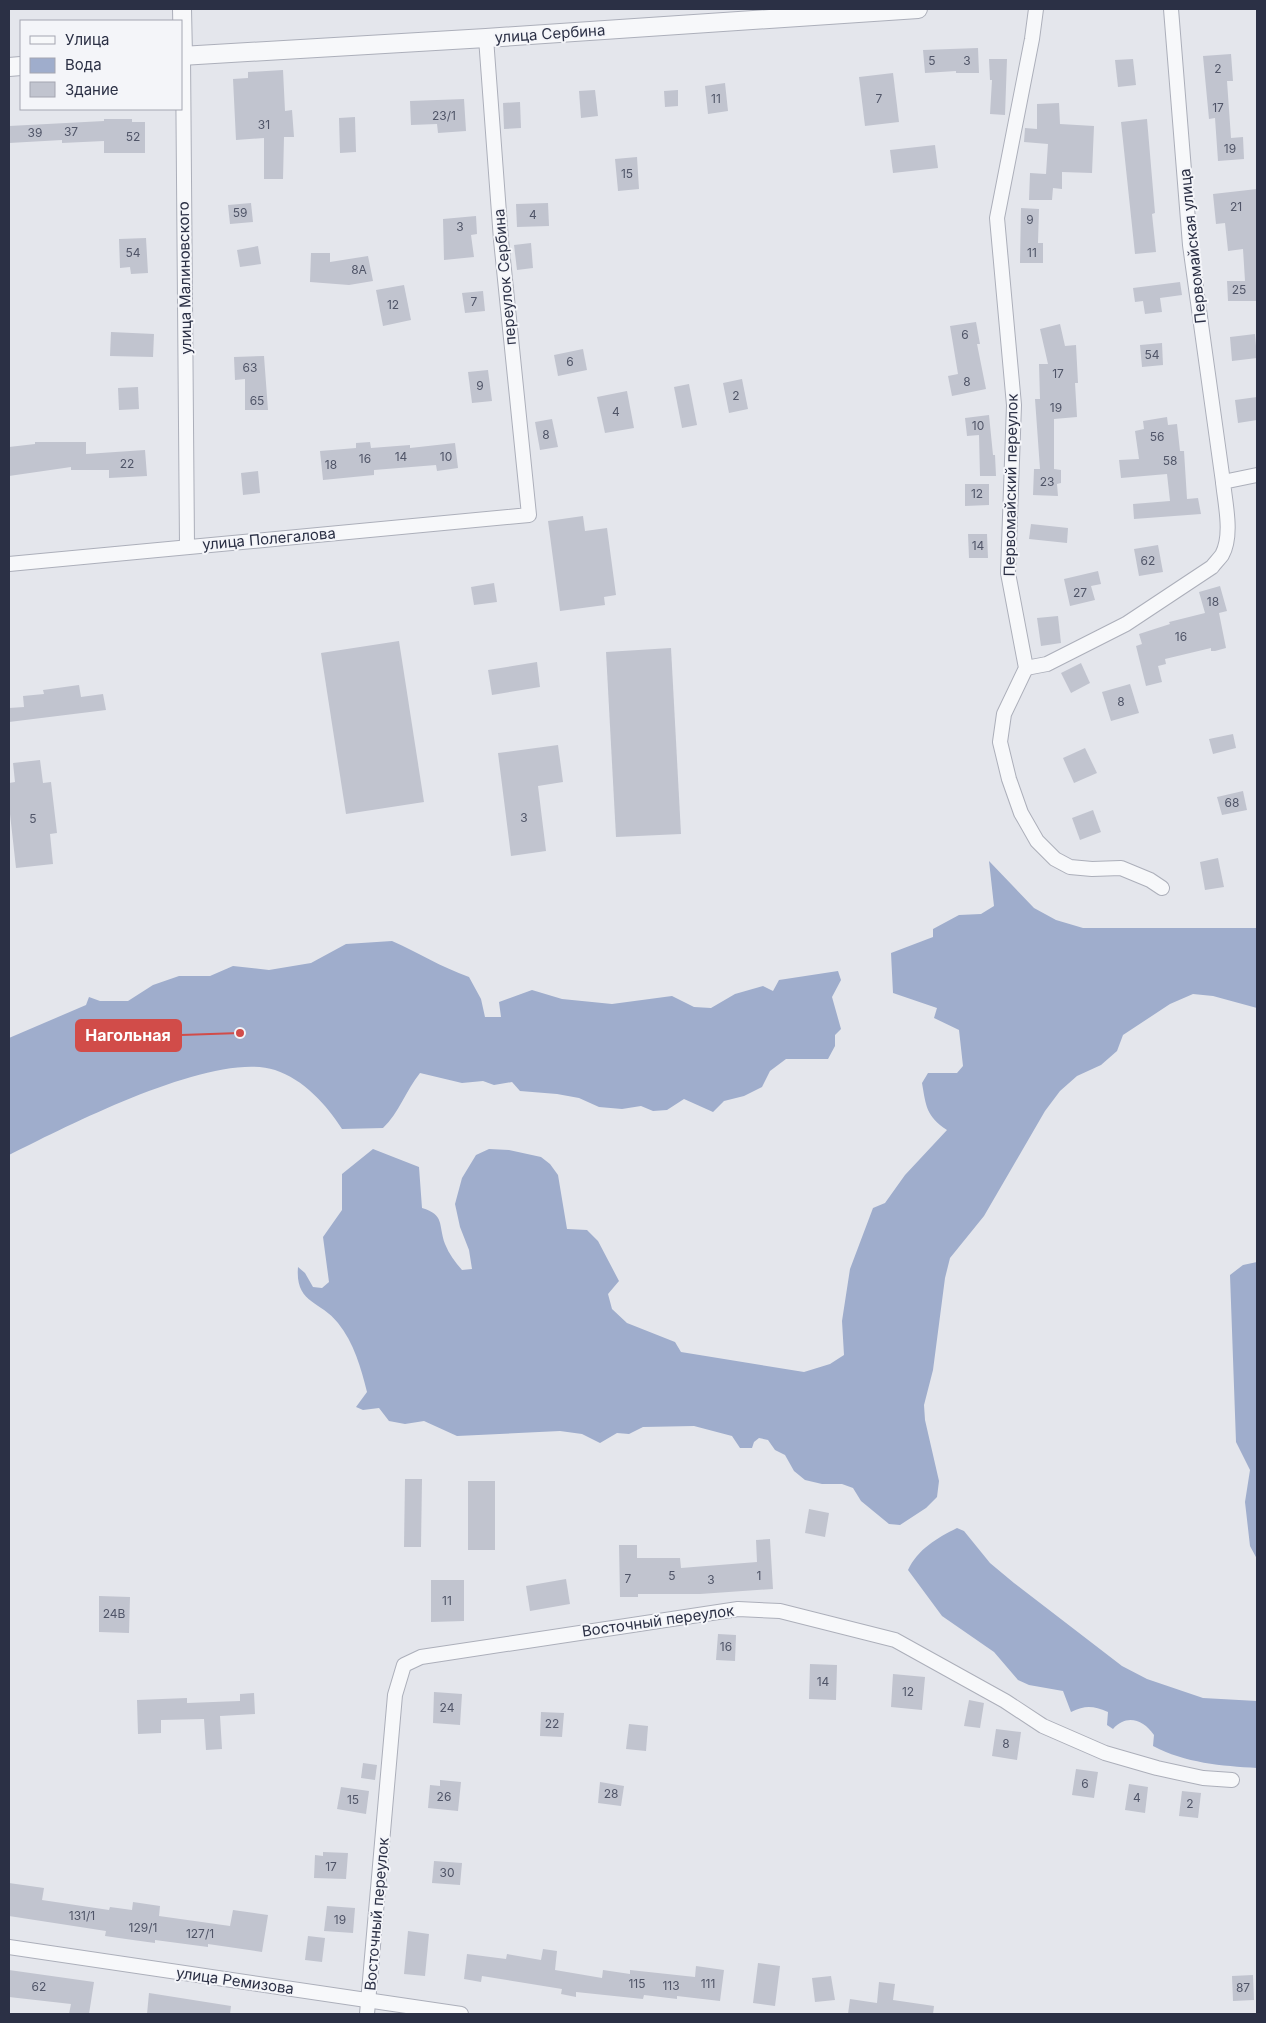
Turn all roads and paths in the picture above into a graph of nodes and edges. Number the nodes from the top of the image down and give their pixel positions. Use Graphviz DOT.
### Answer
graph roads {
  1 [pos="182,9"];
  2 [pos="918,9"];
  3 [pos="1036,9"];
  4 [pos="1171,9"];
  5 [pos="486,38"];
  6 [pos="182,56"];
  7 [pos="1257,475"];
  8 [pos="1223,482"];
  9 [pos="529,515"];
  10 [pos="187,546"];
  11 [pos="9,564"];
  12 [pos="1026,668"];
  13 [pos="1162,888"];
  14 [pos="1232,1780"];
  15 [pos="9,1947"];
  16 [pos="368,2008"];
  17 [pos="461,2014"];
  1 -- 6 [label="street, улица Малиновского"];
  2 -- 5 [label="street, улица Сербина"];
  3 -- 12 [label="street, Первомайский переулок"];
  4 -- 8 [label="street, Первомайская улица"];
  5 -- 6 [label="street, улица Сербина"];
  5 -- 9 [label="street, переулок Сербина"];
  6 -- 10 [label="street, улица Малиновского"];
  7 -- 8 [label="street"];
  8 -- 12 [label="street, Первомайская улица"];
  9 -- 10 [label="street, улица Полегалова"];
  10 -- 11 [label="street, улица Полегалова"];
  12 -- 13 [label="street"];
  14 -- 16 [label="street, Восточный переулок"];
  15 -- 16 [label="street, улица Ремизова"];
  16 -- 17 [label="street, улица Ремизова"];
}
